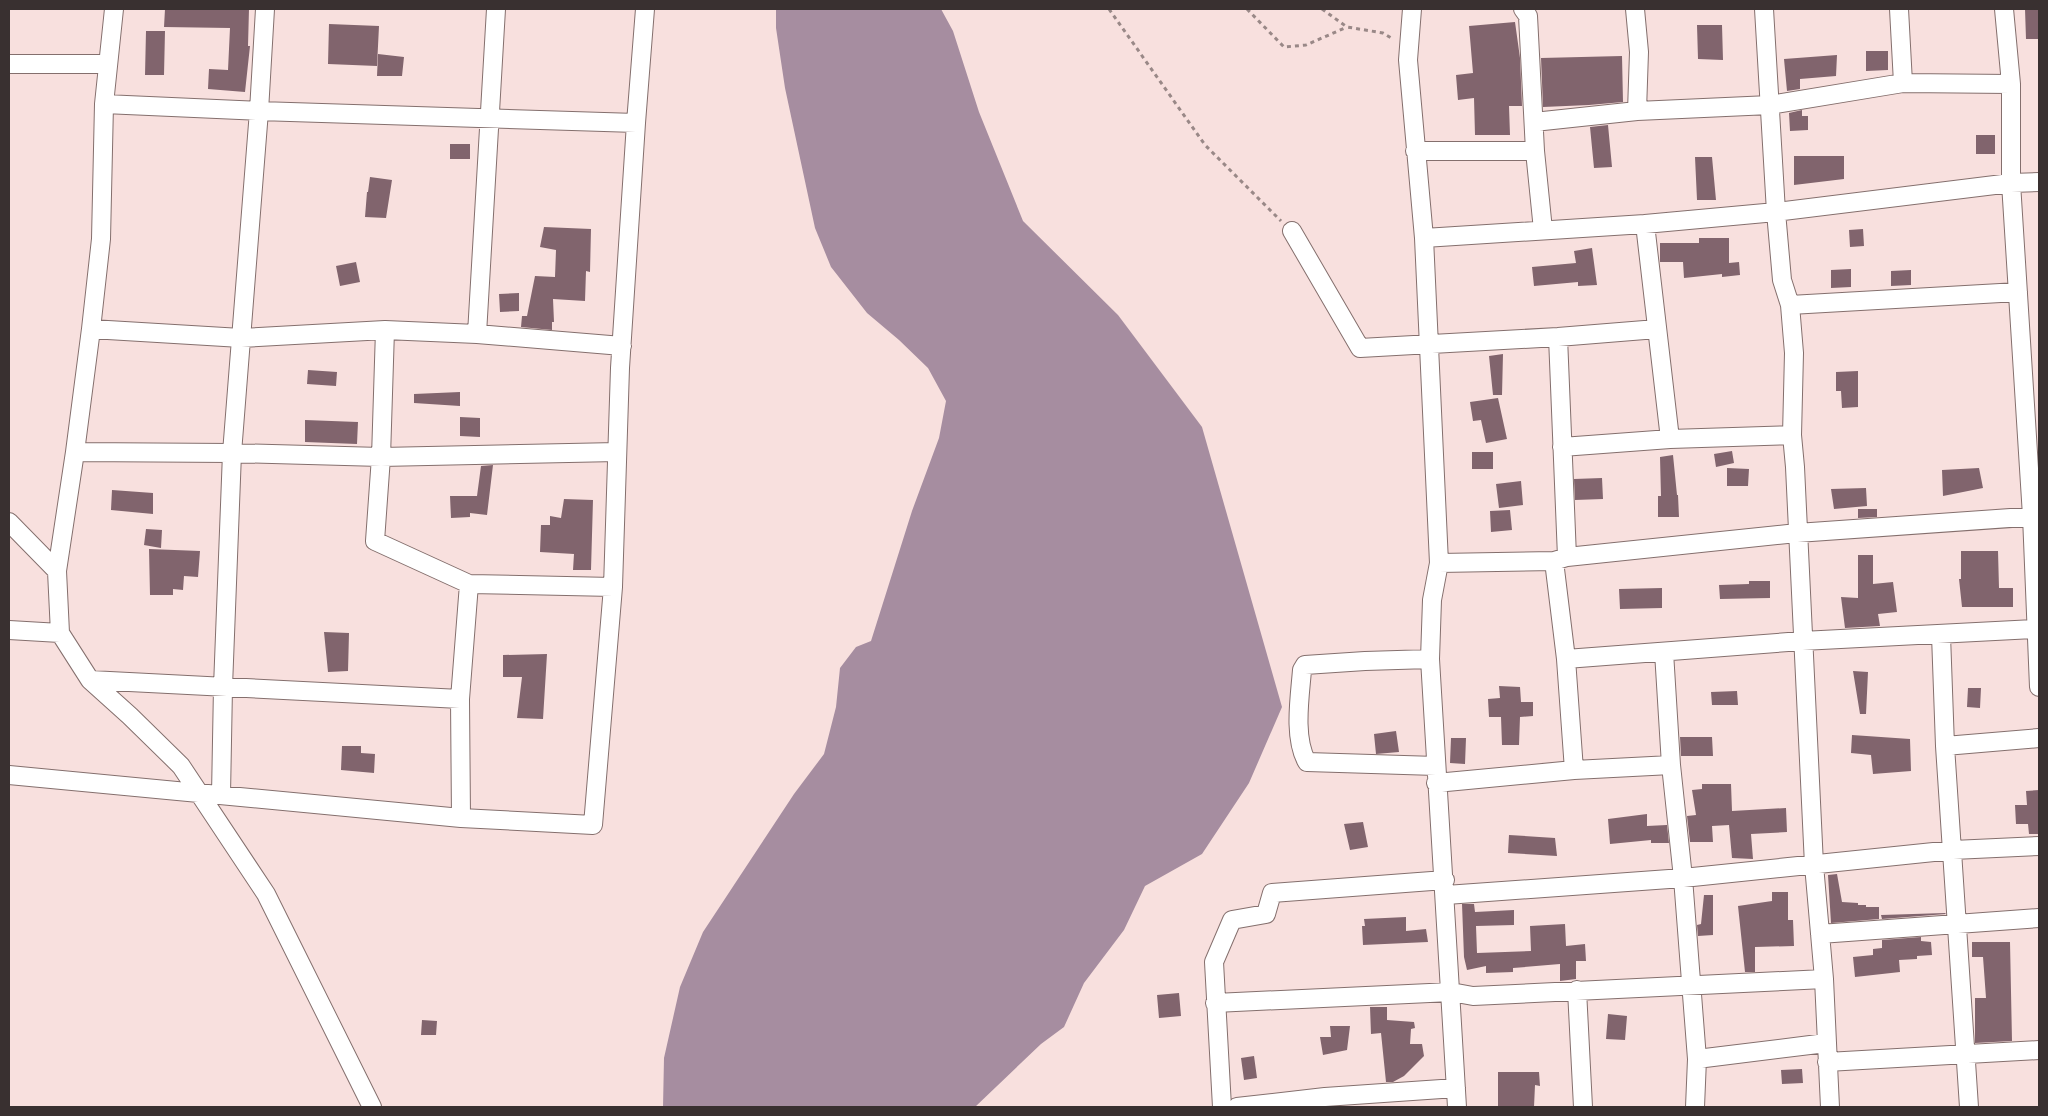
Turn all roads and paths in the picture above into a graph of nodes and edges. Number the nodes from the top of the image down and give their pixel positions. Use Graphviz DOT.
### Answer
graph roads {
  1 [pos="114,9"];
  2 [pos="265,9"];
  3 [pos="496,9"];
  4 [pos="645,9"];
  5 [pos="1109,9"];
  6 [pos="1246,9"];
  7 [pos="1322,9"];
  8 [pos="1412,9"];
  9 [pos="1523,9"];
  10 [pos="1635,9"];
  11 [pos="1764,9"];
  12 [pos="1899,9"];
  13 [pos="2004,9"];
  14 [pos="1347,27"];
  15 [pos="1408,60"];
  16 [pos="9,64"];
  17 [pos="107,64"];
  18 [pos="1903,83"];
  19 [pos="2011,84"];
  20 [pos="104,104"];
  21 [pos="1770,105"];
  22 [pos="259,111"];
  23 [pos="1637,111"];
  24 [pos="490,118"];
  25 [pos="1534,122"];
  26 [pos="636,123"];
  27 [pos="1415,151"];
  28 [pos="1535,151"];
  29 [pos="2039,182"];
  30 [pos="2011,183"];
  31 [pos="1776,212"];
  32 [pos="1646,224"];
  33 [pos="1543,230"];
  34 [pos="1292,231"];
  35 [pos="1424,238"];
  36 [pos="2018,292"];
  37 [pos="1790,305"];
  38 [pos="91,329"];
  39 [pos="1657,329"];
  40 [pos="385,330"];
  41 [pos="477,334"];
  42 [pos="1558,337"];
  43 [pos="241,338"];
  44 [pos="1428,344"];
  45 [pos="622,346"];
  46 [pos="2032,404"];
  47 [pos="1792,435"];
  48 [pos="1670,439"];
  49 [pos="1562,447"];
  50 [pos="75,452"];
  51 [pos="617,452"];
  52 [pos="232,453"];
  53 [pos="381,457"];
  54 [pos="2036,516"];
  55 [pos="9,522"];
  56 [pos="1797,534"];
  57 [pos="1560,559"];
  58 [pos="1439,563"];
  59 [pos="57,571"];
  60 [pos="469,584"];
  61 [pos="613,587"];
  62 [pos="2036,629"];
  63 [pos="9,630"];
  64 [pos="60,633"];
  65 [pos="1940,635"];
  66 [pos="1802,641"];
  67 [pos="1664,652"];
  68 [pos="1430,659"];
  69 [pos="1566,659"];
  70 [pos="90,680"];
  71 [pos="223,687"];
  72 [pos="2039,687"];
  73 [pos="460,699"];
  74 [pos="2039,738"];
  75 [pos="1945,746"];
  76 [pos="1670,765"];
  77 [pos="1574,770"];
  78 [pos="1436,774"];
  79 [pos="9,775"];
  80 [pos="199,793"];
  81 [pos="222,796"];
  82 [pos="461,818"];
  83 [pos="2039,846"];
  84 [pos="1953,850"];
  85 [pos="1814,865"];
  86 [pos="1683,878"];
  87 [pos="1445,888"];
  88 [pos="2039,918"];
  89 [pos="1957,924"];
  90 [pos="1820,934"];
  91 [pos="1824,979"];
  92 [pos="1691,986"];
  93 [pos="1576,990"];
  94 [pos="1451,992"];
  95 [pos="1215,1003"];
  96 [pos="1826,1043"];
  97 [pos="2039,1050"];
  98 [pos="1967,1055"];
  99 [pos="1697,1060"];
  100 [pos="1827,1062"];
  101 [pos="1456,1088"];
  102 [pos="372,1107"];
  103 [pos="1222,1107"];
  104 [pos="1237,1107"];
  105 [pos="1457,1107"];
  106 [pos="1583,1107"];
  107 [pos="1695,1107"];
  108 [pos="1830,1107"];
  109 [pos="1969,1107"];
  1 -- 17 [label="street"];
  2 -- 22 [label="street"];
  3 -- 24 [label="street"];
  4 -- 26 [label="street"];
  5 -- 34 [label="path"];
  6 -- 14 [label="path"];
  7 -- 14 [label="path"];
  8 -- 15 [label="street"];
  9 -- 25 [label="street"];
  10 -- 23 [label="street"];
  11 -- 21 [label="street"];
  12 -- 18 [label="street"];
  13 -- 19 [label="street"];
  14 -- 15 [label="path"];
  15 -- 27 [label="street"];
  16 -- 17 [label="street"];
  17 -- 20 [label="street"];
  18 -- 19 [label="street"];
  18 -- 21 [label="street"];
  19 -- 30 [label="street"];
  20 -- 22 [label="street"];
  20 -- 38 [label="street"];
  21 -- 23 [label="street"];
  21 -- 31 [label="street"];
  22 -- 24 [label="street"];
  22 -- 43 [label="street"];
  23 -- 25 [label="street"];
  24 -- 26 [label="street"];
  24 -- 41 [label="street"];
  25 -- 28 [label="street"];
  26 -- 45 [label="street"];
  27 -- 28 [label="street"];
  27 -- 35 [label="street"];
  28 -- 33 [label="street"];
  29 -- 30 [label="street"];
  30 -- 31 [label="street"];
  30 -- 36 [label="street"];
  31 -- 32 [label="street"];
  31 -- 37 [label="street"];
  32 -- 33 [label="street"];
  32 -- 39 [label="street"];
  33 -- 35 [label="street"];
  34 -- 44 [label="street"];
  35 -- 44 [label="street"];
  36 -- 37 [label="street"];
  36 -- 46 [label="street"];
  37 -- 47 [label="street"];
  38 -- 43 [label="street"];
  38 -- 50 [label="street"];
  39 -- 42 [label="street"];
  39 -- 48 [label="street"];
  40 -- 41 [label="street"];
  40 -- 43 [label="street"];
  40 -- 53 [label="street"];
  41 -- 45 [label="street"];
  42 -- 44 [label="street"];
  42 -- 49 [label="street"];
  43 -- 52 [label="street"];
  44 -- 58 [label="street"];
  45 -- 51 [label="street"];
  46 -- 54 [label="street"];
  47 -- 48 [label="street"];
  47 -- 56 [label="street"];
  48 -- 49 [label="street"];
  49 -- 57 [label="street"];
  50 -- 52 [label="street"];
  50 -- 59 [label="street"];
  51 -- 53 [label="street"];
  51 -- 61 [label="street"];
  52 -- 53 [label="street"];
  52 -- 71 [label="street"];
  53 -- 60 [label="street"];
  54 -- 56 [label="street"];
  54 -- 62 [label="street"];
  55 -- 59 [label="street"];
  56 -- 57 [label="street"];
  56 -- 66 [label="street"];
  57 -- 58 [label="street"];
  57 -- 69 [label="street"];
  58 -- 68 [label="street"];
  59 -- 64 [label="street"];
  60 -- 61 [label="street"];
  60 -- 73 [label="street"];
  61 -- 82 [label="street"];
  62 -- 65 [label="street"];
  62 -- 72 [label="street"];
  63 -- 64 [label="street"];
  64 -- 70 [label="street"];
  65 -- 66 [label="street"];
  65 -- 75 [label="street"];
  66 -- 67 [label="street"];
  66 -- 85 [label="street"];
  67 -- 69 [label="street"];
  67 -- 76 [label="street"];
  68 -- 78 [label="street"];
  68 -- 78 [label="street"];
  69 -- 77 [label="street"];
  70 -- 71 [label="street"];
  70 -- 80 [label="street"];
  71 -- 73 [label="street"];
  71 -- 81 [label="street"];
  73 -- 82 [label="street"];
  74 -- 75 [label="street"];
  75 -- 84 [label="street"];
  76 -- 77 [label="street"];
  76 -- 86 [label="street"];
  77 -- 78 [label="street"];
  78 -- 87 [label="street"];
  79 -- 80 [label="street"];
  80 -- 81 [label="street"];
  80 -- 102 [label="street"];
  81 -- 82 [label="street"];
  83 -- 84 [label="street"];
  84 -- 85 [label="street"];
  84 -- 89 [label="street"];
  85 -- 86 [label="street"];
  85 -- 90 [label="street"];
  86 -- 87 [label="street"];
  86 -- 92 [label="street"];
  87 -- 94 [label="street"];
  87 -- 95 [label="street"];
  88 -- 89 [label="street"];
  89 -- 90 [label="street"];
  89 -- 98 [label="street"];
  90 -- 91 [label="street"];
  91 -- 92 [label="street"];
  91 -- 96 [label="street"];
  92 -- 93 [label="street"];
  92 -- 99 [label="street"];
  93 -- 94 [label="street"];
  93 -- 106 [label="street"];
  94 -- 95 [label="street"];
  94 -- 101 [label="street"];
  95 -- 103 [label="street"];
  96 -- 99 [label="street"];
  96 -- 100 [label="street"];
  97 -- 98 [label="street"];
  98 -- 100 [label="street"];
  98 -- 109 [label="street"];
  99 -- 107 [label="street"];
  100 -- 108 [label="street"];
  101 -- 104 [label="street"];
  101 -- 105 [label="street"];
}
